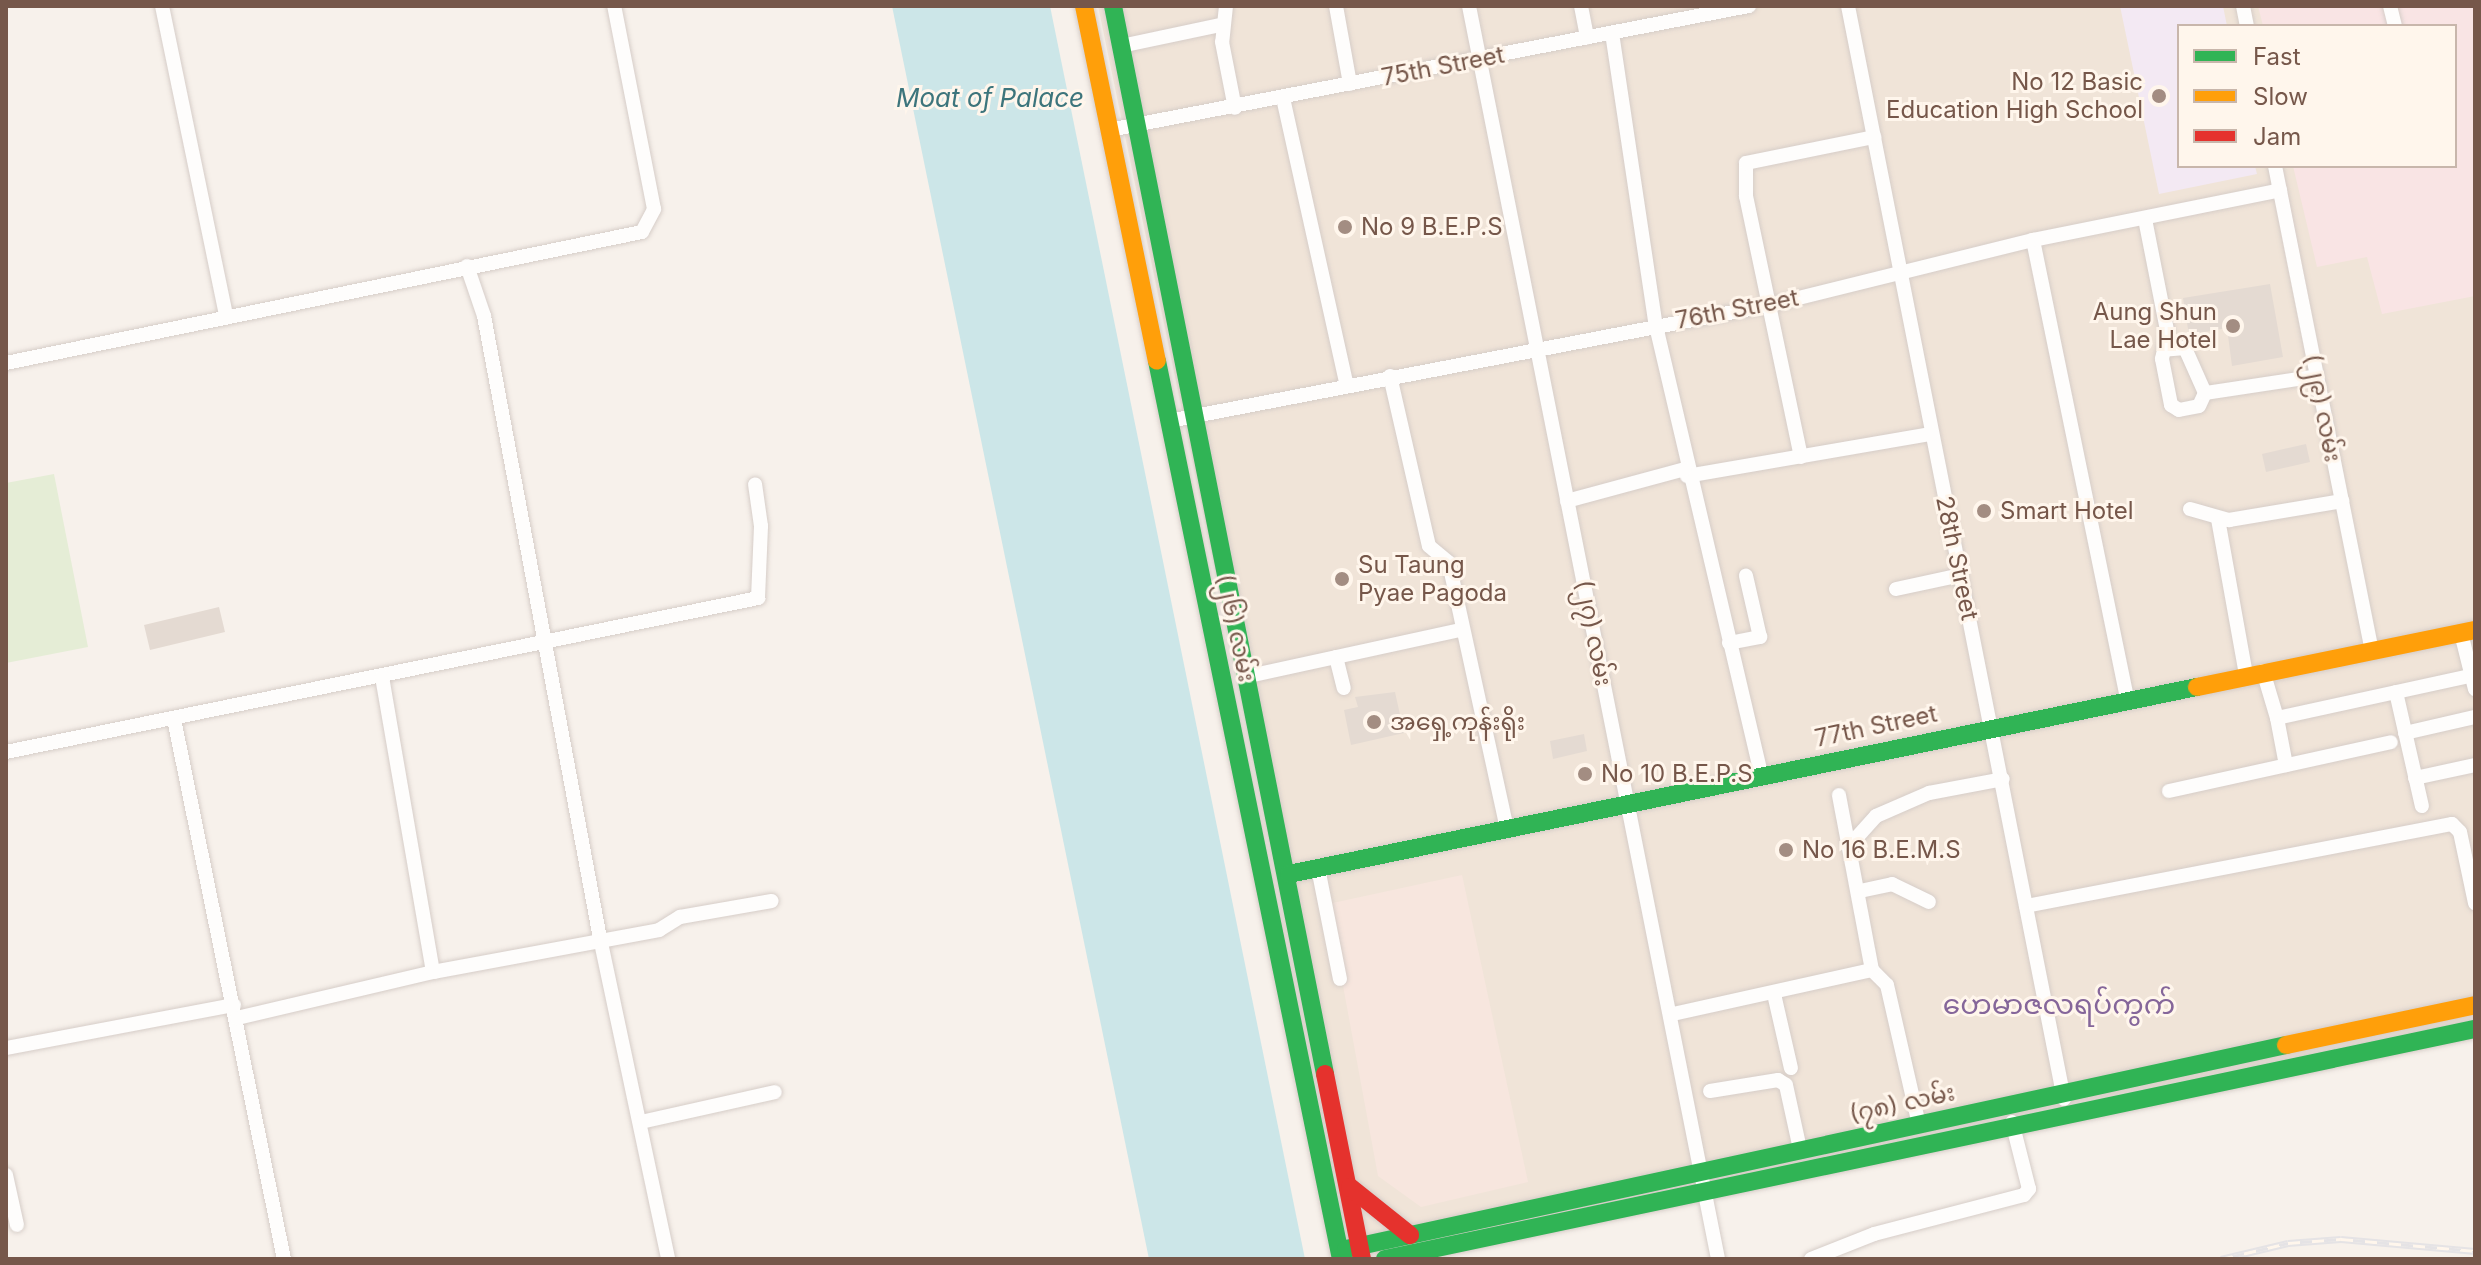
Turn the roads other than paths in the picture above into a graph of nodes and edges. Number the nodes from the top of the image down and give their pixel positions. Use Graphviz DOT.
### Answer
graph roads {
  1 [pos="162,6"];
  2 [pos="614,6"];
  3 [pos="1084,6"];
  4 [pos="1113,6"];
  5 [pos="1226,6"];
  6 [pos="1336,6"];
  7 [pos="1469,6"];
  8 [pos="1581,6"];
  9 [pos="1749,6"];
  10 [pos="1848,6"];
  11 [pos="1221,25"];
  12 [pos="1612,33"];
  13 [pos="1587,37"];
  14 [pos="1121,46"];
  15 [pos="1480,58"];
  16 [pos="1350,84"];
  17 [pos="1283,98"];
  18 [pos="1235,108"];
  19 [pos="1138,126"];
  20 [pos="1109,130"];
  21 [pos="1874,137"];
  22 [pos="2275,168"];
  23 [pos="2280,190"];
  24 [pos="2145,219"];
  25 [pos="2033,240"];
  26 [pos="467,266"];
  27 [pos="1901,271"];
  28 [pos="1770,305"];
  29 [pos="226,316"];
  30 [pos="1656,326"];
  31 [pos="2164,350"];
  32 [pos="1534,351"];
  33 [pos="6,363"];
  34 [pos="1390,376"];
  35 [pos="2317,376"];
  36 [pos="1346,383"];
  37 [pos="2205,393"];
  38 [pos="1191,417"];
  39 [pos="1169,421"];
  40 [pos="1931,434"];
  41 [pos="1801,457"];
  42 [pos="1686,473"];
  43 [pos="755,484"];
  44 [pos="1567,501"];
  45 [pos="2342,501"];
  46 [pos="2190,509"];
  47 [pos="2218,519"];
  48 [pos="1961,575"];
  49 [pos="1746,576"];
  50 [pos="1896,589"];
  51 [pos="1460,630"];
  52 [pos="2468,631"];
  53 [pos="543,641"];
  54 [pos="1729,643"];
  55 [pos="2372,651"];
  56 [pos="1336,657"];
  57 [pos="2254,673"];
  58 [pos="382,676"];
  59 [pos="1249,676"];
  60 [pos="2474,680"];
  61 [pos="1344,688"];
  62 [pos="2396,692"];
  63 [pos="2127,699"];
  64 [pos="2475,717"];
  65 [pos="2277,718"];
  66 [pos="174,719"];
  67 [pos="1992,725"];
  68 [pos="2405,733"];
  69 [pos="2391,742"];
  70 [pos="6,752"];
  71 [pos="2286,765"];
  72 [pos="2475,765"];
  73 [pos="1761,775"];
  74 [pos="2415,778"];
  75 [pos="2003,779"];
  76 [pos="2169,791"];
  77 [pos="1839,795"];
  78 [pos="1628,805"];
  79 [pos="2422,806"];
  80 [pos="1507,829"];
  81 [pos="1850,845"];
  82 [pos="1318,868"];
  83 [pos="1289,874"];
  84 [pos="1860,891"];
  85 [pos="772,901"];
  86 [pos="1929,902"];
  87 [pos="2475,903"];
  88 [pos="2026,906"];
  89 [pos="600,938"];
  90 [pos="1872,970"];
  91 [pos="433,972"];
  92 [pos="1340,979"];
  93 [pos="1774,994"];
  94 [pos="2475,1005"];
  95 [pos="236,1012"];
  96 [pos="1673,1014"];
  97 [pos="2475,1029"];
  98 [pos="6,1048"];
  99 [pos="1791,1068"];
  100 [pos="1710,1091"];
  101 [pos="2063,1091"];
  102 [pos="775,1092"];
  103 [pos="2066,1111"];
  104 [pos="641,1122"];
  105 [pos="2012,1122"];
  106 [pos="1919,1125"];
  107 [pos="1800,1149"];
  108 [pos="1699,1168"];
  109 [pos="6,1175"];
  110 [pos="1350,1187"];
  111 [pos="1702,1189"];
  112 [pos="17,1225"];
  113 [pos="1410,1235"];
  114 [pos="1475,1240"];
  115 [pos="1360,1252"];
  116 [pos="1341,1255"];
  117 [pos="284,1259"];
  118 [pos="668,1259"];
  119 [pos="1385,1259"];
  120 [pos="1479,1259"];
  121 [pos="1718,1259"];
  122 [pos="1811,1259"];
  1 -- 29 [label="street"];
  2 -- 26 [label="street"];
  3 -- 20 [label="main road, (၂၆) လမ်း"];
  4 -- 14 [label="main road, (၂၆) လမ်း"];
  5 -- 11 [label="street"];
  6 -- 16 [label="street"];
  7 -- 15 [label="street, (၂၇) လမ်း"];
  8 -- 13 [label="street"];
  9 -- 12 [label="street, 75th Street"];
  10 -- 21 [label="street, 28th Street"];
  11 -- 14 [label="street"];
  11 -- 18 [label="street"];
  12 -- 13 [label="street, 75th Street"];
  12 -- 30 [label="street"];
  13 -- 15 [label="street, 75th Street"];
  14 -- 19 [label="main road, (၂၆) လမ်း"];
  15 -- 16 [label="street, 75th Street"];
  15 -- 32 [label="street, (၂၇) လမ်း"];
  16 -- 17 [label="street, 75th Street"];
  17 -- 18 [label="street, 75th Street"];
  17 -- 36 [label="street"];
  18 -- 19 [label="street, 75th Street"];
  19 -- 20 [label="street, 75th Street"];
  19 -- 38 [label="main road, (၂၆) လမ်း"];
  20 -- 39 [label="main road, (၂၆) လမ်း"];
  21 -- 27 [label="street, 28th Street"];
  21 -- 28 [label="street"];
  22 -- 23 [label="street, (၂၉) လမ်း"];
  23 -- 24 [label="street, 76th Street"];
  23 -- 35 [label="street, (၂၉) လမ်း"];
  24 -- 25 [label="street, 76th Street"];
  24 -- 31 [label="street"];
  25 -- 27 [label="street, 76th Street"];
  25 -- 63 [label="street"];
  26 -- 29 [label="street"];
  26 -- 53 [label="street"];
  27 -- 28 [label="street, 76th Street"];
  27 -- 40 [label="street, 28th Street"];
  28 -- 30 [label="street, 76th Street"];
  28 -- 41 [label="street"];
  29 -- 33 [label="street"];
  30 -- 32 [label="street, 76th Street"];
  30 -- 42 [label="street"];
  31 -- 37 [label="street"];
  31 -- 37 [label="street"];
  32 -- 34 [label="street, 76th Street"];
  32 -- 44 [label="street, (၂၇) လမ်း"];
  34 -- 36 [label="street, 76th Street"];
  34 -- 51 [label="street"];
  35 -- 37 [label="street"];
  35 -- 45 [label="street, (၂၉) လမ်း"];
  36 -- 38 [label="street, 76th Street"];
  38 -- 39 [label="street, 76th Street"];
  38 -- 59 [label="main road, (၂၆) လမ်း"];
  39 -- 116 [label="main road, (၂၆) လမ်း"];
  40 -- 41 [label="street"];
  40 -- 48 [label="street, 28th Street"];
  41 -- 42 [label="street"];
  42 -- 44 [label="street"];
  42 -- 54 [label="street"];
  43 -- 53 [label="street"];
  44 -- 78 [label="street, (၂၇) လမ်း"];
  45 -- 47 [label="street"];
  45 -- 55 [label="street, (၂၉) လမ်း"];
  46 -- 47 [label="street"];
  47 -- 57 [label="street"];
  48 -- 50 [label="street"];
  48 -- 67 [label="street, 28th Street"];
  49 -- 54 [label="street"];
  51 -- 56 [label="street"];
  51 -- 80 [label="street"];
  52 -- 55 [label="main road, 77th Street"];
  52 -- 60 [label="street"];
  53 -- 58 [label="street"];
  53 -- 89 [label="street"];
  54 -- 73 [label="street"];
  55 -- 57 [label="main road, 77th Street"];
  56 -- 59 [label="street"];
  56 -- 61 [label="street"];
  57 -- 63 [label="main road, 77th Street"];
  57 -- 65 [label="street"];
  58 -- 66 [label="street"];
  58 -- 91 [label="street"];
  59 -- 83 [label="main road, (၂၆) လမ်း"];
  60 -- 62 [label="street"];
  62 -- 65 [label="street"];
  62 -- 68 [label="street"];
  63 -- 67 [label="main road, 77th Street"];
  64 -- 68 [label="street"];
  65 -- 71 [label="street"];
  66 -- 70 [label="street"];
  66 -- 95 [label="street"];
  67 -- 73 [label="main road, 77th Street"];
  67 -- 75 [label="street, 28th Street"];
  68 -- 74 [label="street"];
  69 -- 71 [label="street"];
  71 -- 76 [label="street"];
  72 -- 74 [label="street"];
  73 -- 78 [label="main road, 77th Street"];
  74 -- 79 [label="street"];
  75 -- 81 [label="street"];
  75 -- 88 [label="street, 28th Street"];
  77 -- 81 [label="street"];
  78 -- 80 [label="main road, 77th Street"];
  78 -- 96 [label="street, (၂၇) လမ်း"];
  80 -- 82 [label="main road, 77th Street"];
  81 -- 84 [label="street"];
  82 -- 83 [label="main road, 77th Street"];
  82 -- 92 [label="street"];
  83 -- 110 [label="main road, (၂၆) လမ်း"];
  84 -- 86 [label="street"];
  84 -- 90 [label="street"];
  85 -- 89 [label="street"];
  87 -- 88 [label="street"];
  88 -- 101 [label="street, 28th Street"];
  89 -- 91 [label="street"];
  89 -- 104 [label="street"];
  90 -- 93 [label="street"];
  90 -- 106 [label="street"];
  91 -- 95 [label="street"];
  93 -- 96 [label="street"];
  93 -- 99 [label="street"];
  94 -- 101 [label="main road, (၇၈) လမ်း"];
  95 -- 98 [label="street"];
  95 -- 117 [label="street"];
  96 -- 108 [label="street, (၂၇) လမ်း"];
  97 -- 103 [label="main road, (၇၈) လမ်း"];
  100 -- 107 [label="street"];
  101 -- 103 [label="street, 28th Street"];
  101 -- 106 [label="main road, (၇၈) လမ်း"];
  102 -- 104 [label="street"];
  103 -- 105 [label="main road, (၇၈) လမ်း"];
  104 -- 118 [label="street"];
  105 -- 111 [label="main road, (၇၈) လမ်း"];
  105 -- 122 [label="street"];
  106 -- 107 [label="main road, (၇၈) လမ်း"];
  107 -- 108 [label="main road, (၇၈) လမ်း"];
  108 -- 111 [label="street, (၂၇) လမ်း"];
  108 -- 113 [label="main road, (၇၈) လမ်း"];
  109 -- 112 [label="street"];
  110 -- 113 [label="main road"];
  110 -- 115 [label="main road, (၂၆) လမ်း"];
  111 -- 114 [label="main road, (၇၈) လမ်း"];
  111 -- 121 [label="street, (၂၇) လမ်း"];
  113 -- 115 [label="main road, (၇၈) လမ်း"];
  114 -- 119 [label="main road, (၇၈) လမ်း"];
  114 -- 120 [label="street"];
  115 -- 116 [label="main road, (၇၈) လမ်း"];
}
